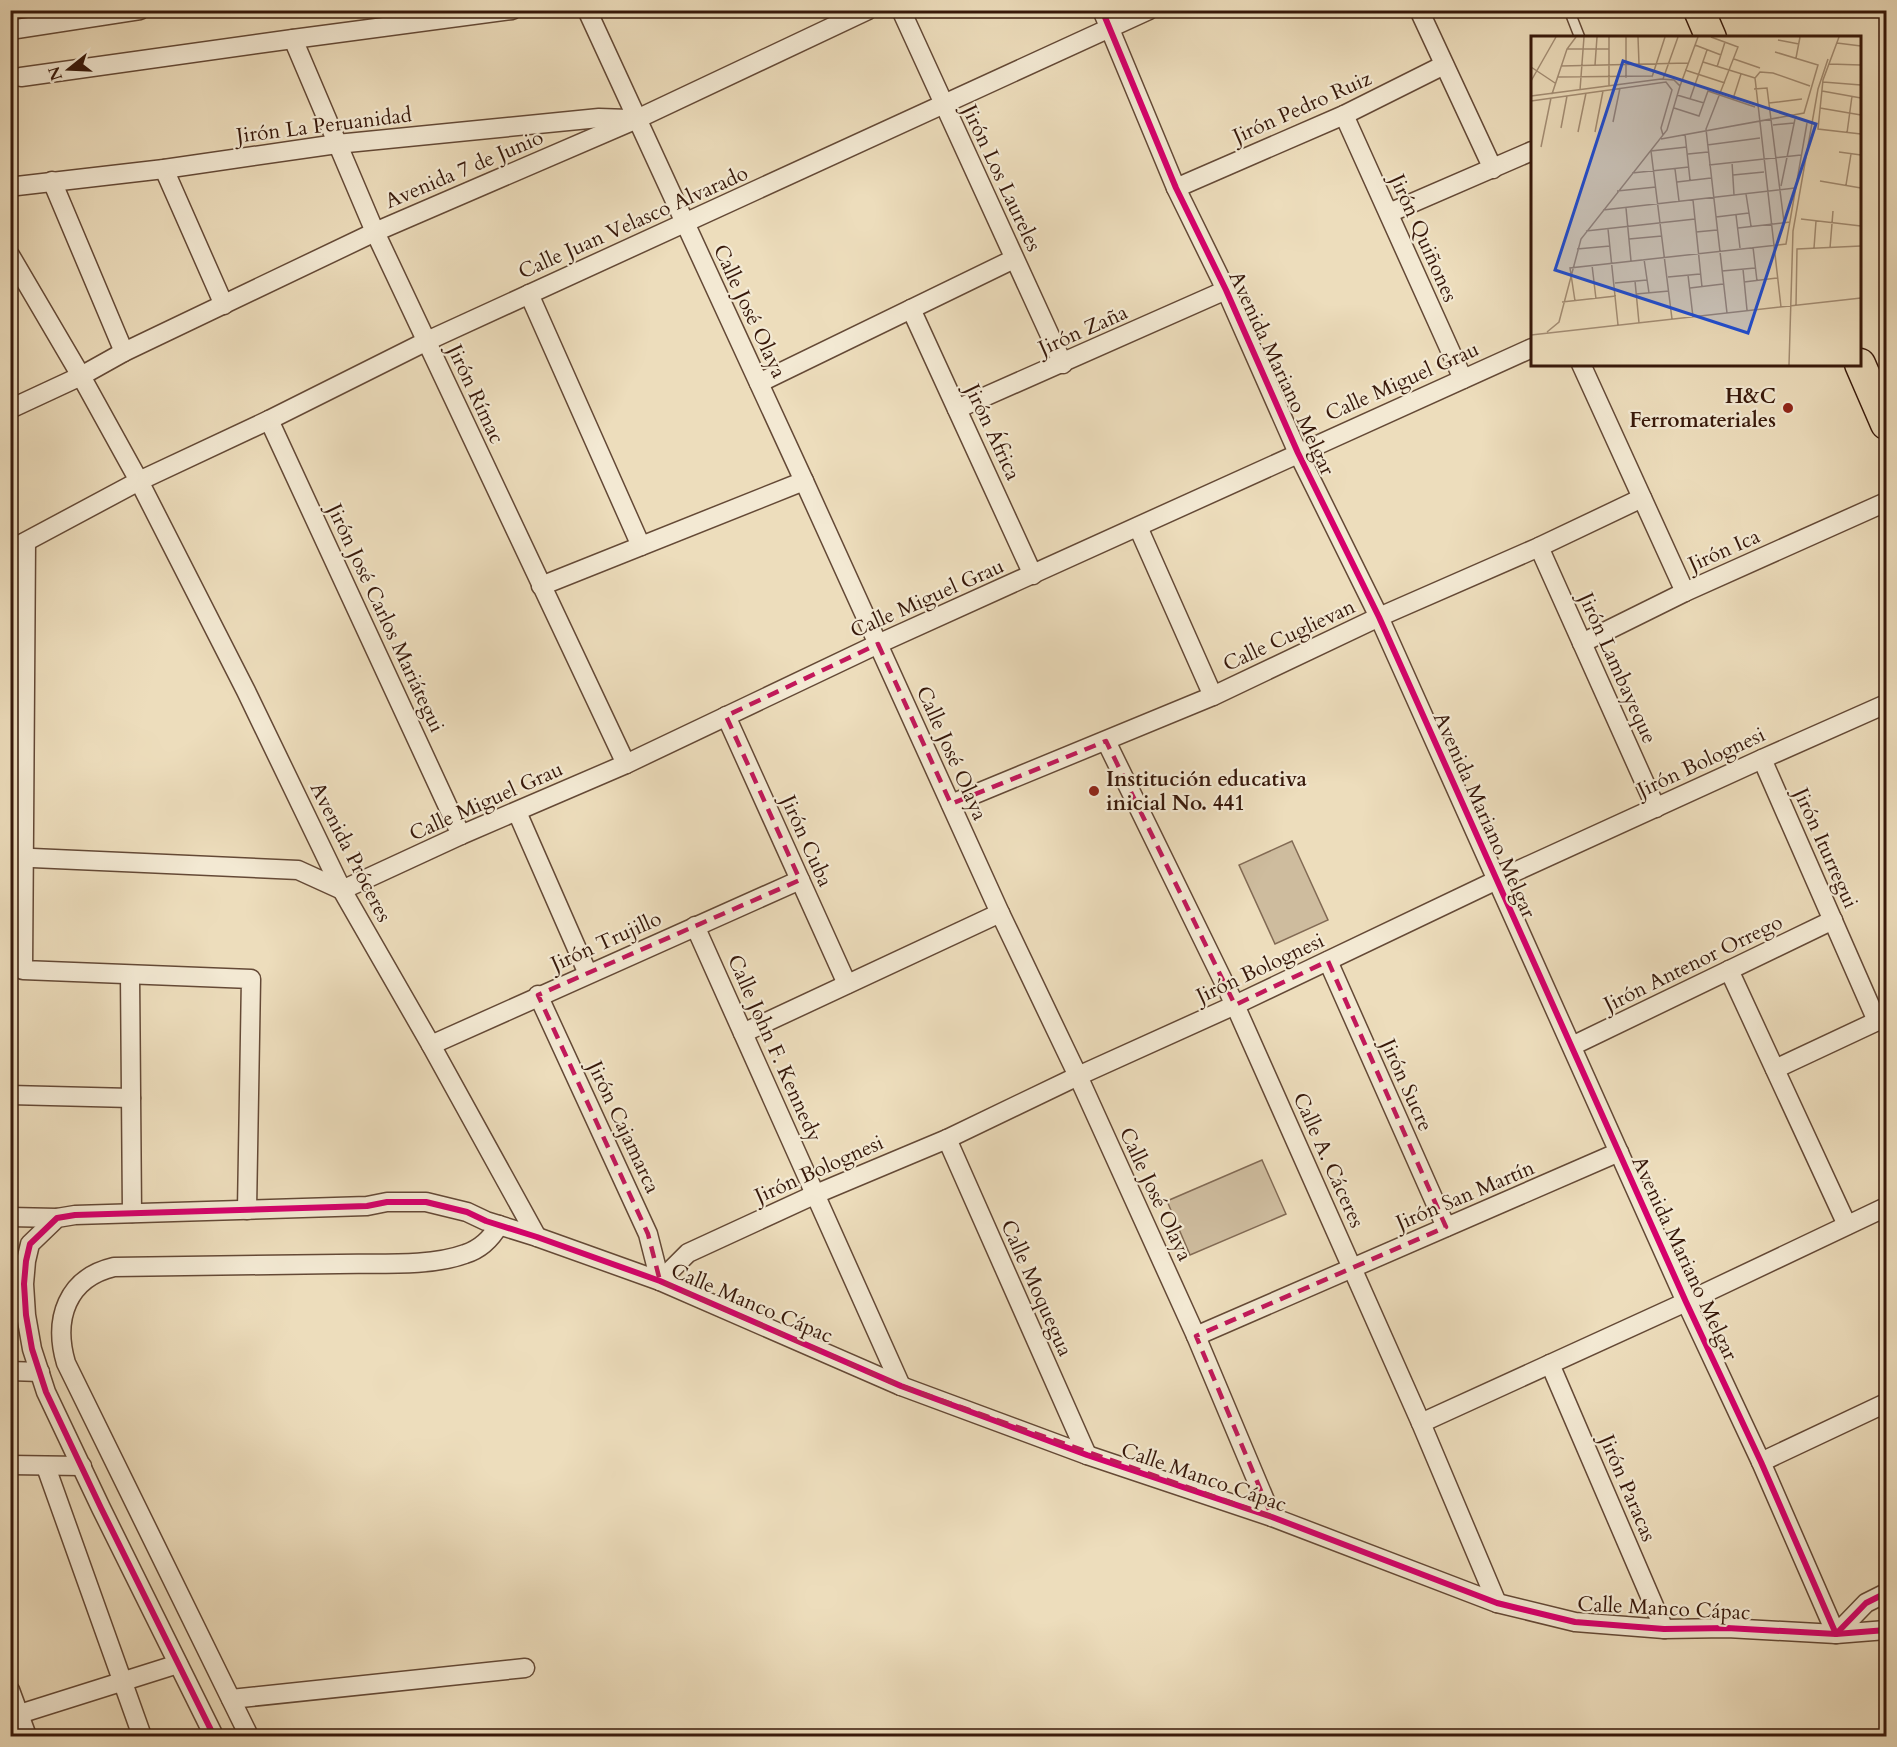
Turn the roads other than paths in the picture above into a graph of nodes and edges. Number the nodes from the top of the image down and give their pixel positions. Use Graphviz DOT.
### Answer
graph roads {
  1 [pos="140,10"];
  2 [pos="512,10"];
  3 [pos="587,10"];
  4 [pos="868,10"];
  5 [pos="901,10"];
  6 [pos="1102,10"];
  7 [pos="1149,10"];
  8 [pos="1419,10"];
  9 [pos="1569,10"];
  10 [pos="1699,10"];
  11 [pos="1109,29"];
  12 [pos="10,30"];
  13 [pos="1579,36"];
  14 [pos="1710,36"];
  15 [pos="293,39"];
  16 [pos="1444,65"];
  17 [pos="21,77"];
  18 [pos="944,104"];
  19 [pos="1344,115"];
  20 [pos="636,119"];
  21 [pos="337,144"];
  22 [pos="1531,152"];
  23 [pos="164,169"];
  24 [pos="1493,169"];
  25 [pos="52,181"];
  26 [pos="17,186"];
  27 [pos="1176,188"];
  28 [pos="1389,213"];
  29 [pos="685,224"];
  30 [pos="375,232"];
  31 [pos="10,255"];
  32 [pos="1014,259"];
  33 [pos="1226,290"];
  34 [pos="529,294"];
  35 [pos="224,305"];
  36 [pos="911,309"];
  37 [pos="426,341"];
  38 [pos="1531,349"];
  39 [pos="124,352"];
  40 [pos="1063,364"];
  41 [pos="1582,366"];
  42 [pos="1861,366"];
  43 [pos="81,376"];
  44 [pos="1463,378"];
  45 [pos="759,383"];
  46 [pos="10,409"];
  47 [pos="957,409"];
  48 [pos="269,420"];
  49 [pos="1887,424"];
  50 [pos="1298,453"];
  51 [pos="139,481"];
  52 [pos="804,482"];
  53 [pos="1642,498"];
  54 [pos="1887,502"];
  55 [pos="1138,527"];
  56 [pos="18,546"];
  57 [pos="641,546"];
  58 [pos="1539,547"];
  59 [pos="1033,574"];
  60 [pos="541,585"];
  61 [pos="1685,592"];
  62 [pos="1379,617"];
  63 [pos="1582,643"];
  64 [pos="878,644"];
  65 [pos="1213,696"];
  66 [pos="1887,704"];
  67 [pos="726,716"];
  68 [pos="1107,741"];
  69 [pos="17,745"];
  70 [pos="1762,759"];
  71 [pos="626,764"];
  72 [pos="951,804"];
  73 [pos="1656,808"];
  74 [pos="517,812"];
  75 [pos="461,836"];
  76 [pos="17,858"];
  77 [pos="800,880"];
  78 [pos="1497,880"];
  79 [pos="342,890"];
  80 [pos="1000,913"];
  81 [pos="1833,920"];
  82 [pos="695,926"];
  83 [pos="1328,961"];
  84 [pos="1729,970"];
  85 [pos="588,974"];
  86 [pos="130,975"];
  87 [pos="847,984"];
  88 [pos="538,996"];
  89 [pos="1235,1005"];
  90 [pos="1882,1019"];
  91 [pos="743,1033"];
  92 [pos="431,1045"];
  93 [pos="1572,1046"];
  94 [pos="1775,1069"];
  95 [pos="1078,1076"];
  96 [pos="10,1095"];
  97 [pos="131,1098"];
  98 [pos="947,1139"];
  99 [pos="1619,1152"];
  100 [pos="816,1194"];
  101 [pos="1887,1207"];
  102 [pos="247,1210"];
  103 [pos="132,1213"];
  104 [pos="10,1217"];
  105 [pos="57,1218"];
  106 [pos="499,1225"];
  107 [pos="1847,1225"];
  108 [pos="1446,1227"];
  109 [pos="537,1237"];
  110 [pos="1352,1268"];
  111 [pos="660,1281"];
  112 [pos="1686,1302"];
  113 [pos="1196,1336"];
  114 [pos="1550,1364"];
  115 [pos="10,1371"];
  116 [pos="40,1372"];
  117 [pos="901,1386"];
  118 [pos="1887,1403"];
  119 [pos="1421,1423"];
  120 [pos="1087,1455"];
  121 [pos="1761,1462"];
  122 [pos="10,1465"];
  123 [pos="82,1466"];
  124 [pos="46,1467"];
  125 [pos="1272,1517"];
  126 [pos="1887,1593"];
  127 [pos="1497,1603"];
  128 [pos="1664,1629"];
  129 [pos="1887,1630"];
  130 [pos="1836,1634"];
  131 [pos="178,1664"];
  132 [pos="525,1668"];
  133 [pos="123,1681"];
  134 [pos="10,1690"];
  135 [pos="231,1699"];
  136 [pos="15,1716"];
  137 [pos="27,1737"];
  138 [pos="142,1737"];
  139 [pos="214,1737"];
  140 [pos="249,1737"];
  1 -- 12 [label="street"];
  2 -- 15 [label="street"];
  3 -- 20 [label="street, Calle José Olaya"];
  4 -- 20 [label="street, Avenida 7 de Junio"];
  5 -- 18 [label="street, Jirón Los Laureles"];
  6 -- 11 [label="street, Avenida Mariano Melgar"];
  7 -- 11 [label="street, Calle Juan Velasco Alvarado"];
  8 -- 16 [label="street"];
  9 -- 13 [label="lane"];
  10 -- 14 [label="highway"];
  11 -- 18 [label="street, Calle Juan Velasco Alvarado"];
  11 -- 27 [label="street, Avenida Mariano Melgar"];
  15 -- 17 [label="street"];
  15 -- 21 [label="street, Jirón Rímac"];
  16 -- 19 [label="street, Jirón Pedro Ruiz"];
  16 -- 24 [label="street"];
  18 -- 29 [label="street, Calle Juan Velasco Alvarado"];
  18 -- 32 [label="street, Jirón Los Laureles"];
  19 -- 27 [label="street, Jirón Pedro Ruiz"];
  19 -- 28 [label="street, Jirón Quiñones"];
  20 -- 21 [label="street, Jirón La Peruanidad"];
  20 -- 29 [label="street, Calle José Olaya"];
  20 -- 30 [label="street, Avenida 7 de Junio"];
  21 -- 23 [label="street, Jirón La Peruanidad"];
  21 -- 30 [label="street, Jirón Rímac"];
  22 -- 24 [label="street"];
  23 -- 25 [label="street, Jirón La Peruanidad"];
  23 -- 35 [label="street"];
  24 -- 28 [label="street"];
  25 -- 26 [label="street, Jirón La Peruanidad"];
  25 -- 39 [label="street"];
  27 -- 33 [label="street, Avenida Mariano Melgar"];
  28 -- 44 [label="street, Jirón Quiñones"];
  29 -- 34 [label="street, Calle Juan Velasco Alvarado"];
  29 -- 45 [label="street, Calle José Olaya"];
  30 -- 35 [label="street, Avenida 7 de Junio"];
  30 -- 37 [label="street, Jirón Rímac"];
  31 -- 43 [label="street, Avenida Próceres"];
  32 -- 36 [label="street"];
  32 -- 40 [label="street, Jirón Los Laureles"];
  33 -- 40 [label="street, Jirón Zaña"];
  33 -- 50 [label="street, Avenida Mariano Melgar"];
  34 -- 37 [label="street, Calle Juan Velasco Alvarado"];
  34 -- 57 [label="street"];
  35 -- 39 [label="street, Avenida 7 de Junio"];
  36 -- 45 [label="street"];
  36 -- 47 [label="street, Jirón África"];
  37 -- 48 [label="street, Calle Juan Velasco Alvarado"];
  37 -- 60 [label="street, Jirón Rímac"];
  38 -- 44 [label="street, Calle Miguel Grau"];
  39 -- 43 [label="street, Avenida 7 de Junio"];
  40 -- 47 [label="street, Jirón Zaña"];
  41 -- 53 [label="street"];
  42 -- 49 [label="highway"];
  43 -- 46 [label="street, Avenida 7 de Junio"];
  43 -- 51 [label="street, Avenida Próceres"];
  44 -- 50 [label="street, Calle Miguel Grau"];
  45 -- 52 [label="street, Calle José Olaya"];
  47 -- 59 [label="street, Jirón África"];
  48 -- 51 [label="street, Calle Juan Velasco Alvarado"];
  48 -- 75 [label="street, Jirón José Carlos Mariátegui"];
  50 -- 55 [label="street, Calle Miguel Grau"];
  50 -- 62 [label="street, Avenida Mariano Melgar"];
  51 -- 56 [label="street, Calle Juan Velasco Alvarado"];
  51 -- 79 [label="street, Avenida Próceres"];
  52 -- 57 [label="street"];
  52 -- 64 [label="street, Calle José Olaya"];
  53 -- 58 [label="street, Calle Cuglievan"];
  53 -- 61 [label="street"];
  54 -- 61 [label="street, Jirón Ica"];
  55 -- 59 [label="street, Calle Miguel Grau"];
  55 -- 65 [label="street"];
  56 -- 69 [label="street"];
  57 -- 60 [label="street"];
  58 -- 62 [label="street, Calle Cuglievan"];
  58 -- 63 [label="street, Jirón Lambayeque"];
  59 -- 64 [label="street, Calle Miguel Grau"];
  60 -- 71 [label="street, Jirón Rímac"];
  61 -- 63 [label="street, Jirón Ica"];
  62 -- 65 [label="street, Calle Cuglievan"];
  62 -- 78 [label="street, Avenida Mariano Melgar"];
  63 -- 73 [label="street, Jirón Lambayeque"];
  64 -- 67 [label="street, Calle Miguel Grau"];
  64 -- 72 [label="street, Calle José Olaya"];
  65 -- 68 [label="street, Calle Cuglievan"];
  66 -- 70 [label="street, Jirón Bolognesi"];
  67 -- 71 [label="street, Calle Miguel Grau"];
  67 -- 77 [label="street, Jirón Cuba"];
  68 -- 72 [label="street, Calle Cuglievan"];
  68 -- 89 [label="street, Calle A. Cáceres"];
  69 -- 76 [label="street"];
  70 -- 73 [label="street, Jirón Bolognesi"];
  70 -- 81 [label="street, Jirón Iturregui"];
  71 -- 74 [label="street, Calle Miguel Grau"];
  72 -- 80 [label="street, Calle José Olaya"];
  73 -- 78 [label="street, Jirón Bolognesi"];
  74 -- 75 [label="street, Calle Miguel Grau"];
  74 -- 85 [label="street"];
  75 -- 79 [label="street, Calle Miguel Grau"];
  76 -- 79 [label="street"];
  76 -- 86 [label="street"];
  77 -- 82 [label="street, Jirón Trujillo"];
  77 -- 87 [label="street, Jirón Cuba"];
  78 -- 83 [label="street, Jirón Bolognesi"];
  78 -- 93 [label="street, Avenida Mariano Melgar"];
  79 -- 92 [label="street, Avenida Próceres"];
  80 -- 87 [label="street"];
  80 -- 95 [label="street, Calle José Olaya"];
  81 -- 84 [label="street, Jirón Antenor Orrego"];
  81 -- 90 [label="street, Jirón Iturregui"];
  82 -- 85 [label="street, Jirón Trujillo"];
  82 -- 91 [label="street, Calle John F. Kennedy"];
  83 -- 89 [label="street, Jirón Bolognesi"];
  83 -- 108 [label="street, Jirón Sucre"];
  84 -- 93 [label="street, Jirón Antenor Orrego"];
  84 -- 94 [label="street"];
  85 -- 88 [label="street, Jirón Trujillo"];
  86 -- 97 [label="street"];
  86 -- 102 [label="street"];
  87 -- 91 [label="street"];
  88 -- 92 [label="street, Jirón Trujillo"];
  88 -- 111 [label="street, Jirón Cajamarca"];
  89 -- 95 [label="street, Jirón Bolognesi"];
  89 -- 110 [label="street, Calle A. Cáceres"];
  90 -- 94 [label="street"];
  91 -- 100 [label="street, Calle John F. Kennedy"];
  92 -- 109 [label="street, Avenida Próceres"];
  93 -- 99 [label="street, Avenida Mariano Melgar"];
  94 -- 107 [label="street"];
  95 -- 98 [label="street, Jirón Bolognesi"];
  95 -- 113 [label="street, Calle José Olaya"];
  96 -- 97 [label="street"];
  97 -- 103 [label="street"];
  98 -- 100 [label="street, Jirón Bolognesi"];
  98 -- 120 [label="street, Calle Moquegua"];
  99 -- 108 [label="street, Jirón San Martín"];
  99 -- 112 [label="street, Avenida Mariano Melgar"];
  100 -- 111 [label="street, Jirón Bolognesi"];
  100 -- 117 [label="street, Calle John F. Kennedy"];
  101 -- 107 [label="street"];
  102 -- 103 [label="street, Calle Manco Cápac"];
  102 -- 106 [label="street, Calle Manco Cápac"];
  103 -- 105 [label="street, Calle Manco Cápac"];
  104 -- 105 [label="street, Calle Manco Cápac"];
  105 -- 116 [label="street"];
  106 -- 109 [label="street, Calle Manco Cápac"];
  106 -- 135 [label="street"];
  107 -- 112 [label="street"];
  108 -- 110 [label="street, Jirón San Martín"];
  109 -- 111 [label="street, Calle Manco Cápac"];
  110 -- 113 [label="street, Jirón San Martín"];
  110 -- 119 [label="street, Calle A. Cáceres"];
  111 -- 117 [label="street, Calle Manco Cápac"];
  112 -- 114 [label="street"];
  112 -- 121 [label="street, Avenida Mariano Melgar"];
  113 -- 125 [label="street, Calle José Olaya"];
  114 -- 119 [label="street"];
  114 -- 128 [label="street, Jirón Paracas"];
  115 -- 116 [label="street"];
  116 -- 123 [label="street"];
  117 -- 120 [label="street, Calle Manco Cápac"];
  118 -- 121 [label="street"];
  119 -- 127 [label="street, Calle A. Cáceres"];
  120 -- 125 [label="street, Calle Manco Cápac"];
  121 -- 130 [label="street, Avenida Mariano Melgar"];
  122 -- 124 [label="street"];
  123 -- 124 [label="street"];
  123 -- 131 [label="street"];
  124 -- 133 [label="street"];
  125 -- 127 [label="street, Calle Manco Cápac"];
  126 -- 130 [label="street"];
  127 -- 128 [label="street, Calle Manco Cápac"];
  128 -- 130 [label="street, Calle Manco Cápac"];
  129 -- 130 [label="street, Calle Manco Cápac"];
  131 -- 133 [label="street"];
  131 -- 139 [label="street"];
  132 -- 135 [label="street"];
  133 -- 136 [label="street"];
  133 -- 138 [label="street"];
  134 -- 136 [label="street"];
  135 -- 140 [label="street"];
  136 -- 137 [label="street"];
}
